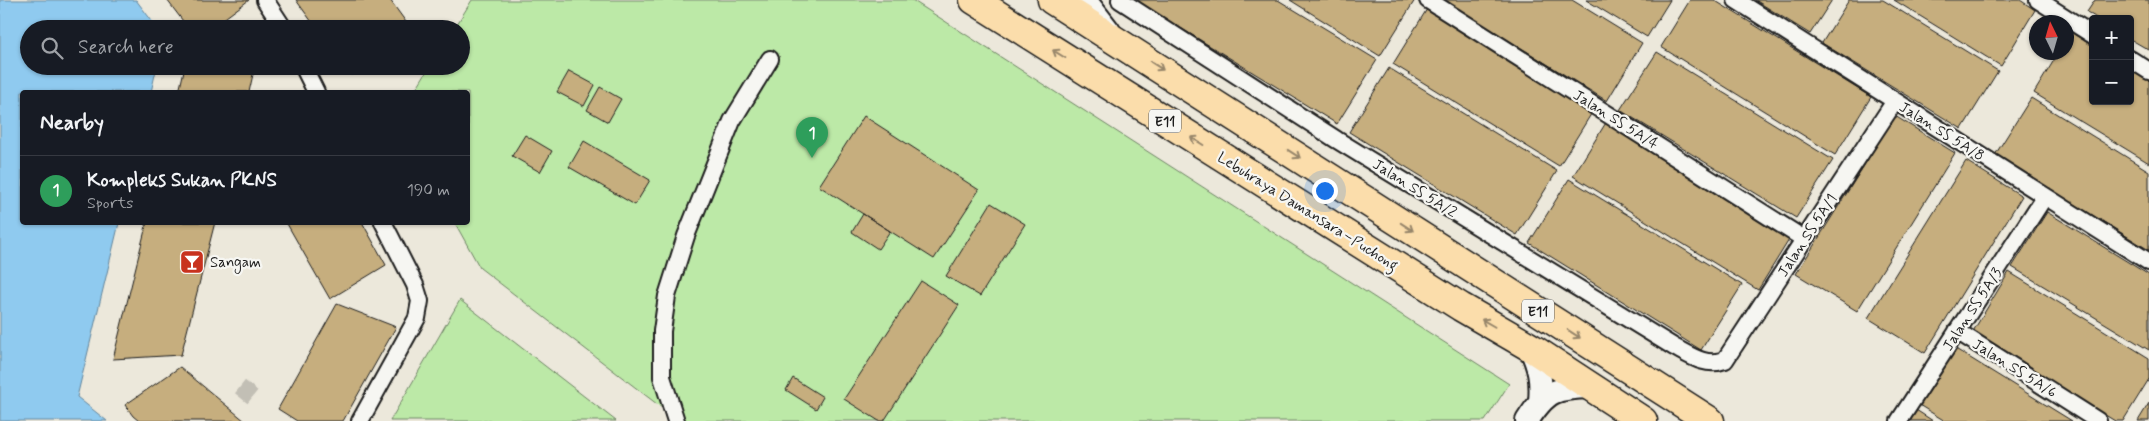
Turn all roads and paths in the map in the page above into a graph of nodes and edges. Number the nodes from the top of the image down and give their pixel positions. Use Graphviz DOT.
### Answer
graph roads {
  1 [pos="264,0"];
  2 [pos="974,0"];
  3 [pos="1052,0"];
  4 [pos="1086,0"];
  5 [pos="1120,0"];
  6 [pos="1428,0"];
  7 [pos="1736,0"];
  8 [pos="2038,0"];
  9 [pos="278,20"];
  10 [pos="2089,32"];
  11 [pos="1116,40"];
  12 [pos="770,59"];
  13 [pos="2132,60"];
  14 [pos="2149,71"];
  15 [pos="308,75"];
  16 [pos="315,90"];
  17 [pos="1895,101"];
  18 [pos="2044,196"];
  19 [pos="385,225"];
  20 [pos="1804,239"];
  21 [pos="2149,262"];
  22 [pos="1957,332"];
  23 [pos="1530,347"];
  24 [pos="1716,364"];
  25 [pos="1591,387"];
  26 [pos="1533,415"];
  27 [pos="360,421"];
  28 [pos="676,421"];
  29 [pos="1643,421"];
  30 [pos="1710,421"];
  31 [pos="1899,421"];
  32 [pos="2098,421"];
  1 -- 9 [label="street"];
  23 -- 2 [label="highway, Lebuhraya Damansara–Puchong / E11, one-way"];
  3 -- 11 [label="highway, E11"];
  4 -- 11 [label="street"];
  5 -- 24 [label="street, Jalan SS 5A/2"];
  6 -- 20 [label="street, Jalan SS 5A/4"];
  7 -- 17 [label="street, Jalan SS 5A/8"];
  8 -- 10 [label="street"];
  11 -- 30 [label="highway, E11, one-way"];
  12 -- 28 [label="street"];
  13 -- 14 [label="street"];
  15 -- 16 [label="street"];
  17 -- 18 [label="street, Jalan SS 5A/8"];
  17 -- 20 [label="street, Jalan SS 5A/1"];
  18 -- 21 [label="street, Jalan SS 5A/8"];
  18 -- 22 [label="street, Jalan SS 5A/3"];
  19 -- 27 [label="street"];
  20 -- 24 [label="street, Jalan SS 5A/1"];
  22 -- 31 [label="street, Jalan SS 5A/3"];
  22 -- 32 [label="street, Jalan SS 5A/6"];
  23 -- 25 [label="highway, Lebuhraya Damansara–Puchong / E11"];
  23 -- 26 [label="street"];
  25 -- 26 [label="street"];
  25 -- 29 [label="highway, Lebuhraya Damansara–Puchong / E11"];
}
